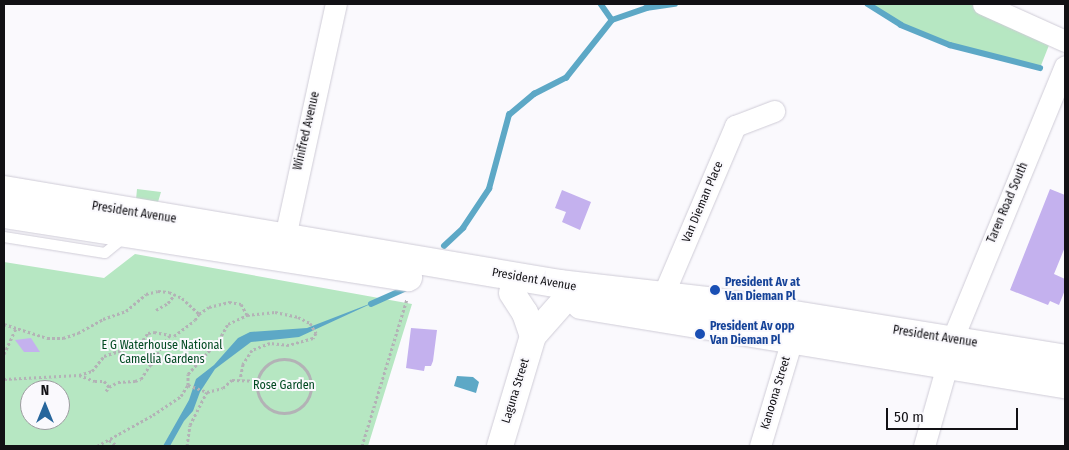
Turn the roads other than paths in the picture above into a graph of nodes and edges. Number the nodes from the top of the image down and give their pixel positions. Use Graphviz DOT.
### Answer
graph roads {
  1 [pos="336,4"];
  2 [pos="983,4"];
  3 [pos="1065,41"];
  4 [pos="1065,66"];
  5 [pos="774,112"];
  6 [pos="4,190"];
  7 [pos="4,214"];
  8 [pos="127,234"];
  9 [pos="4,237"];
  10 [pos="284,248"];
  11 [pos="512,293"];
  12 [pos="562,302"];
  13 [pos="661,306"];
  14 [pos="533,336"];
  15 [pos="792,339"];
  16 [pos="949,352"];
  17 [pos="1065,359"];
  18 [pos="1065,384"];
  19 [pos="500,446"];
  20 [pos="760,446"];
  21 [pos="924,446"];
  1 -- 10 [label="street, Winifred Avenue"];
  2 -- 3 [label="street"];
  4 -- 16 [label="street, Taren Road South"];
  5 -- 13 [label="street, Van Dieman Place"];
  6 -- 10 [label="main road, President Avenue"];
  7 -- 8 [label="main road, President Avenue"];
  8 -- 9 [label="lane"];
  8 -- 10 [label="main road, President Avenue"];
  10 -- 11 [label="main road, President Avenue"];
  10 -- 13 [label="main road, President Avenue"];
  11 -- 12 [label="main road, President Avenue"];
  11 -- 14 [label="street"];
  12 -- 13 [label="main road, President Avenue"];
  12 -- 14 [label="street, Laguna Street"];
  13 -- 15 [label="main road, President Avenue"];
  13 -- 16 [label="main road, President Avenue"];
  14 -- 19 [label="street, Laguna Street"];
  15 -- 16 [label="main road, President Avenue"];
  15 -- 20 [label="street, Kanoona Street"];
  16 -- 17 [label="main road, President Avenue"];
  16 -- 18 [label="main road, President Avenue"];
  16 -- 21 [label="street, Taren Road South"];
}
